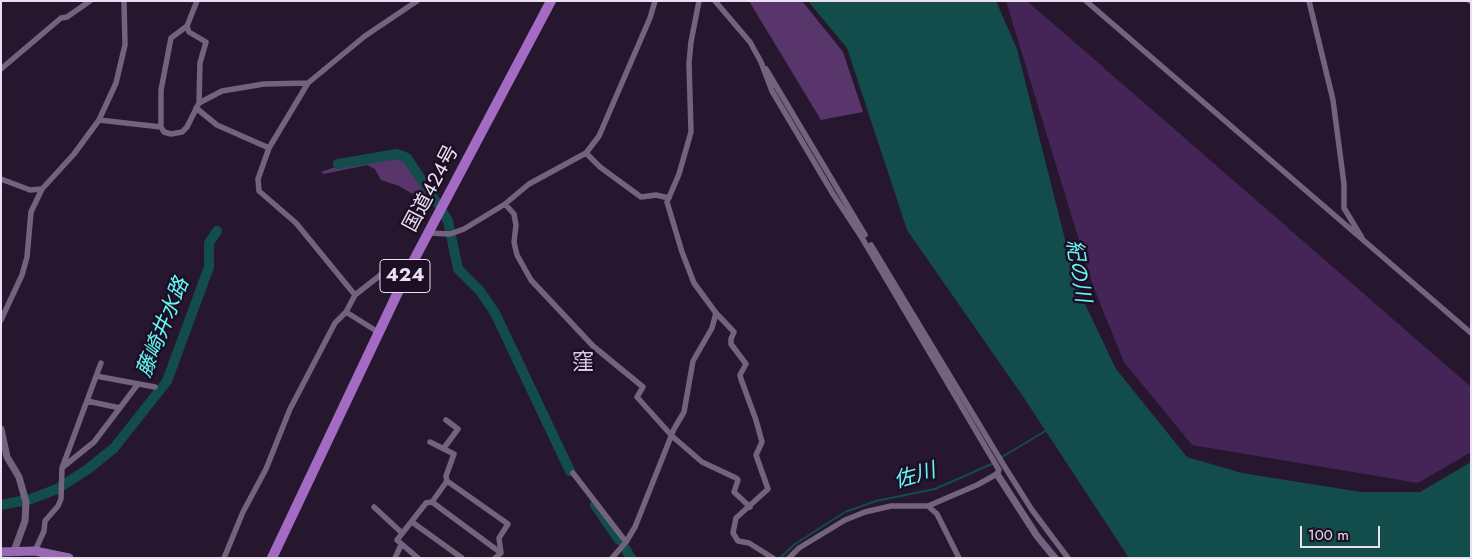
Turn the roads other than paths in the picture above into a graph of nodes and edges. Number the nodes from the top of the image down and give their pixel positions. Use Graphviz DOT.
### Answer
graph roads {
  1 [pos="90,1"];
  2 [pos="124,1"];
  3 [pos="197,1"];
  4 [pos="417,1"];
  5 [pos="551,1"];
  6 [pos="655,1"];
  7 [pos="699,1"];
  8 [pos="714,1"];
  9 [pos="1086,1"];
  10 [pos="1309,1"];
  11 [pos="187,26"];
  12 [pos="1,69"];
  13 [pos="308,83"];
  14 [pos="197,105"];
  15 [pos="99,120"];
  16 [pos="161,127"];
  17 [pos="269,148"];
  18 [pos="586,153"];
  19 [pos="1,179"];
  20 [pos="42,189"];
  21 [pos="669,198"];
  22 [pos="505,204"];
  23 [pos="428,232"];
  24 [pos="1366,244"];
  25 [pos="407,273"];
  26 [pos="355,295"];
  27 [pos="346,312"];
  28 [pos="716,313"];
  29 [pos="1,320"];
  30 [pos="378,332"];
  31 [pos="1471,333"];
  32 [pos="101,363"];
  33 [pos="96,376"];
  34 [pos="138,384"];
  35 [pos="155,387"];
  36 [pos="87,401"];
  37 [pos="120,408"];
  38 [pos="446,420"];
  39 [pos="1,429"];
  40 [pos="672,436"];
  41 [pos="430,442"];
  42 [pos="444,448"];
  43 [pos="62,468"];
  44 [pos="1000,468"];
  45 [pos="573,473"];
  46 [pos="447,481"];
  47 [pos="432,502"];
  48 [pos="928,506"];
  49 [pos="374,507"];
  50 [pos="750,507"];
  51 [pos="412,522"];
  52 [pos="402,533"];
  53 [pos="626,542"];
  54 [pos="401,545"];
  55 [pos="14,551"];
  56 [pos="35,551"];
  57 [pos="1,552"];
  58 [pos="501,553"];
  59 [pos="69,558"];
  60 [pos="224,558"];
  61 [pos="272,558"];
  62 [pos="395,558"];
  63 [pos="418,558"];
  64 [pos="462,558"];
  65 [pos="496,558"];
  66 [pos="612,558"];
  67 [pos="773,558"];
  68 [pos="789,558"];
  69 [pos="960,558"];
  70 [pos="1055,558"];
  71 [pos="1068,558"];
  1 -- 12 [label="street"];
  2 -- 15 [label="street"];
  3 -- 11 [label="street"];
  4 -- 13 [label="street"];
  5 -- 23 [label="highway, 国道424号 / 424"];
  6 -- 18 [label="street"];
  7 -- 21 [label="street"];
  8 -- 44 [label="street"];
  9 -- 24 [label="street"];
  10 -- 24 [label="street"];
  11 -- 14 [label="street"];
  11 -- 16 [label="street"];
  13 -- 14 [label="street"];
  13 -- 17 [label="street"];
  14 -- 16 [label="street"];
  14 -- 17 [label="street"];
  15 -- 16 [label="street"];
  15 -- 20 [label="street"];
  17 -- 26 [label="street"];
  18 -- 21 [label="street"];
  18 -- 22 [label="street"];
  19 -- 20 [label="street"];
  20 -- 29 [label="street"];
  21 -- 28 [label="street"];
  22 -- 23 [label="street"];
  22 -- 40 [label="street"];
  23 -- 25 [label="highway, 国道424号 / 424"];
  24 -- 31 [label="street"];
  25 -- 26 [label="street"];
  25 -- 30 [label="highway, 国道424号 / 424"];
  26 -- 27 [label="street"];
  27 -- 30 [label="street"];
  27 -- 60 [label="street"];
  28 -- 40 [label="street"];
  28 -- 50 [label="street"];
  30 -- 61 [label="highway, 国道424号 / 424"];
  32 -- 33 [label="street"];
  33 -- 34 [label="street"];
  33 -- 36 [label="street"];
  34 -- 35 [label="street"];
  34 -- 37 [label="street"];
  36 -- 37 [label="street"];
  36 -- 43 [label="street"];
  37 -- 43 [label="street"];
  38 -- 42 [label="street"];
  39 -- 55 [label="street"];
  40 -- 50 [label="street"];
  40 -- 53 [label="street"];
  41 -- 42 [label="street"];
  42 -- 46 [label="street"];
  43 -- 56 [label="street"];
  44 -- 48 [label="street"];
  44 -- 70 [label="street"];
  44 -- 71 [label="street"];
  45 -- 53 [label="street"];
  46 -- 47 [label="street"];
  46 -- 58 [label="street"];
  47 -- 51 [label="street"];
  47 -- 58 [label="street"];
  48 -- 68 [label="street"];
  48 -- 69 [label="street"];
  49 -- 52 [label="street"];
  50 -- 67 [label="street"];
  51 -- 52 [label="street"];
  51 -- 64 [label="street"];
  52 -- 54 [label="street"];
  53 -- 66 [label="street"];
  54 -- 62 [label="street"];
  54 -- 63 [label="street"];
  55 -- 56 [label="main road"];
  55 -- 57 [label="main road"];
  56 -- 59 [label="main road"];
  58 -- 65 [label="street"];
}
